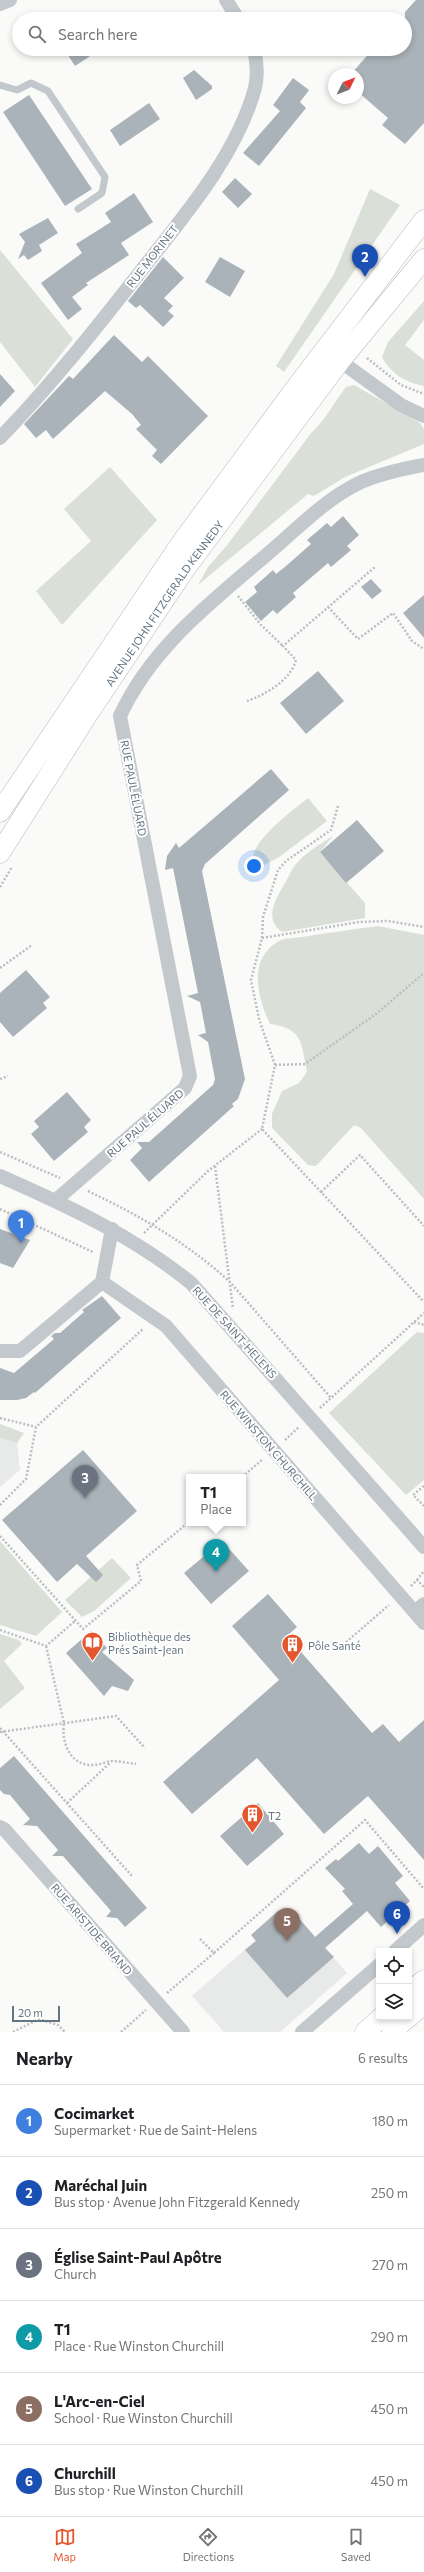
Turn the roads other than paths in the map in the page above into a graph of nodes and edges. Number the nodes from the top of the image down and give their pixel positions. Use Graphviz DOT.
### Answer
graph roads {
  1 [pos="10,0"];
  2 [pos="226,0"];
  3 [pos="0,4"];
  4 [pos="234,12"];
  5 [pos="255,56"];
  6 [pos="0,85"];
  7 [pos="78,209"];
  8 [pos="424,220"];
  9 [pos="424,259"];
  10 [pos="335,352"];
  11 [pos="424,406"];
  12 [pos="424,416"];
  13 [pos="0,438"];
  14 [pos="424,465"];
  15 [pos="0,812"];
  16 [pos="6,860"];
  17 [pos="0,1176"];
  18 [pos="56,1200"];
  19 [pos="112,1229"];
  20 [pos="102,1282"];
  21 [pos="0,1351"];
  22 [pos="424,1547"];
  23 [pos="419,1608"];
  24 [pos="424,1624"];
  25 [pos="0,1827"];
  26 [pos="424,1925"];
  27 [pos="398,1948"];
  28 [pos="376,1968"];
  29 [pos="424,1980"];
  30 [pos="412,1990"];
  31 [pos="424,2003"];
  32 [pos="412,2014"];
  33 [pos="379,2020"];
  34 [pos="406,2020"];
  35 [pos="182,2032"];
  36 [pos="302,2032"];
  37 [pos="365,2032"];
  38 [pos="392,2032"];
  1 -- 3 [label="street"];
  2 -- 4 [label="street"];
  5 -- 13 [label="street, RUE MORINET"];
  6 -- 7 [label="lane"];
  8 -- 10 [label="main road, AVENUE JOHN FITZGERALD KENNEDY"];
  9 -- 10 [label="main road, AVENUE JOHN FITZGERALD KENNEDY"];
  10 -- 11 [label="street"];
  10 -- 12 [label="street"];
  10 -- 15 [label="main road, AVENUE JOHN FITZGERALD KENNEDY"];
  10 -- 16 [label="main road, AVENUE JOHN FITZGERALD KENNEDY"];
  14 -- 18 [label="street, RUE PAUL ÉLUARD"];
  17 -- 18 [label="street, RUE DE SAINT-HELENS"];
  18 -- 19 [label="street, RUE DE SAINT-HELENS"];
  19 -- 20 [label="street"];
  19 -- 22 [label="street, RUE DE SAINT-HELENS"];
  20 -- 21 [label="street"];
  20 -- 23 [label="street, RUE WINSTON CHURCHILL"];
  23 -- 24 [label="street, RUE WINSTON CHURCHILL"];
  25 -- 35 [label="street, RUE ARISTIDE BRIAND"];
  26 -- 27 [label="street"];
  28 -- 36 [label="street"];
  29 -- 30 [label="main road"];
  31 -- 32 [label="main road"];
  33 -- 37 [label="main road"];
  34 -- 38 [label="main road"];
}
